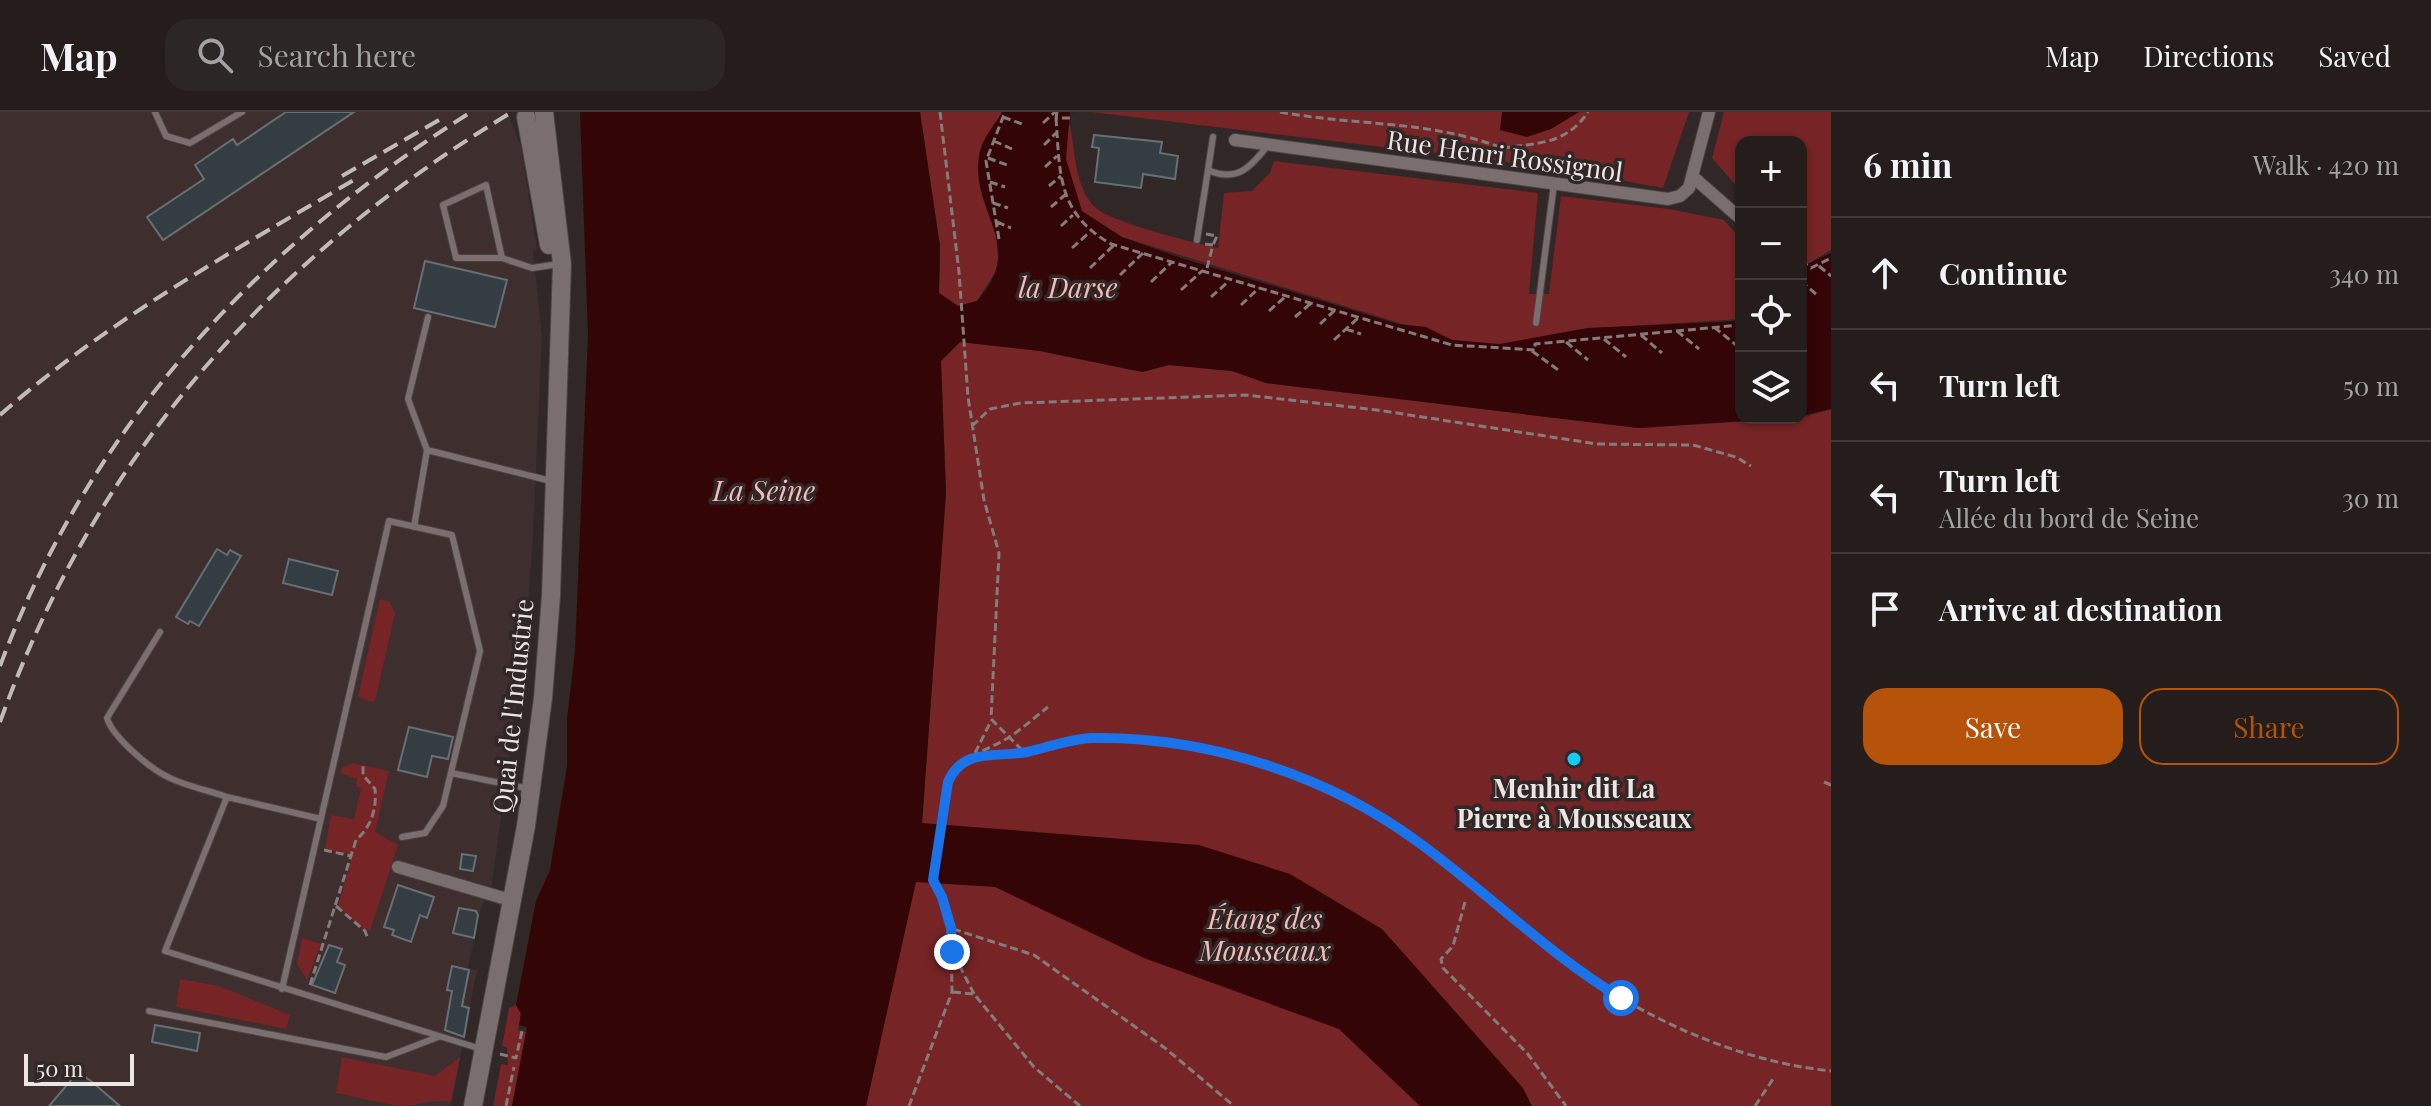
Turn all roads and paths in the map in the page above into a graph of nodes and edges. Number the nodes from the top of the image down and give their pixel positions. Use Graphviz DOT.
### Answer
graph roads {
  1 [pos="155,112"];
  2 [pos="242,112"];
  3 [pos="940,112"];
  4 [pos="1056,112"];
  5 [pos="1280,112"];
  6 [pos="1588,112"];
  7 [pos="1709,112"];
  8 [pos="1004,113"];
  9 [pos="535,114"];
  10 [pos="1056,118"];
  11 [pos="1074,118"];
  12 [pos="1043,123"];
  13 [pos="1022,124"];
  14 [pos="1057,132"];
  15 [pos="1213,137"];
  16 [pos="1235,140"];
  17 [pos="994,141"];
  18 [pos="1044,145"];
  19 [pos="1268,145"];
  20 [pos="1502,148"];
  21 [pos="1012,149"];
  22 [pos="1058,155"];
  23 [pos="988,158"];
  24 [pos="1007,165"];
  25 [pos="1045,167"];
  26 [pos="1208,170"];
  27 [pos="1061,176"];
  28 [pos="1498,176"];
  29 [pos="1692,176"];
  30 [pos="990,182"];
  31 [pos="1554,184"];
  32 [pos="1049,186"];
  33 [pos="1005,187"];
  34 [pos="1065,195"];
  35 [pos="993,203"];
  36 [pos="1051,207"];
  37 [pos="1008,208"];
  38 [pos="1074,214"];
  39 [pos="1735,214"];
  40 [pos="997,222"];
  41 [pos="1061,226"];
  42 [pos="1011,228"];
  43 [pos="1090,232"];
  44 [pos="1217,237"];
  45 [pos="999,239"];
  46 [pos="1197,240"];
  47 [pos="1114,245"];
  48 [pos="1213,245"];
  49 [pos="1072,248"];
  50 [pos="1211,251"];
  51 [pos="1143,253"];
  52 [pos="502,258"];
  53 [pos="1831,258"];
  54 [pos="1172,262"];
  55 [pos="557,264"];
  56 [pos="1807,265"];
  57 [pos="1817,265"];
  58 [pos="1090,268"];
  59 [pos="1204,271"];
  60 [pos="1120,275"];
  61 [pos="1831,276"];
  62 [pos="1231,279"];
  63 [pos="1151,282"];
  64 [pos="1807,286"];
  65 [pos="1260,287"];
  66 [pos="1181,290"];
  67 [pos="1286,296"];
  68 [pos="1818,296"];
  69 [pos="1211,297"];
  70 [pos="1311,303"];
  71 [pos="1241,305"];
  72 [pos="1335,310"];
  73 [pos="1269,311"];
  74 [pos="428,317"];
  75 [pos="1295,317"];
  76 [pos="1359,317"];
  77 [pos="1536,323"];
  78 [pos="1320,324"];
  79 [pos="1735,325"];
  80 [pos="1714,327"];
  81 [pos="1346,329"];
  82 [pos="1677,331"];
  83 [pos="1361,334"];
  84 [pos="1640,334"];
  85 [pos="1602,338"];
  86 [pos="1334,340"];
  87 [pos="1566,342"];
  88 [pos="1735,344"];
  89 [pos="1699,349"];
  90 [pos="1531,350"];
  91 [pos="1662,353"];
  92 [pos="1626,357"];
  93 [pos="1588,360"];
  94 [pos="1561,372"];
  95 [pos="972,426"];
  96 [pos="427,450"];
  97 [pos="1751,466"];
  98 [pos="556,482"];
  99 [pos="414,527"];
  100 [pos="160,632"];
  101 [pos="1048,707"];
  102 [pos="991,719"];
  103 [pos="1008,738"];
  104 [pos="1024,752"];
  105 [pos="972,756"];
  106 [pos="363,765"];
  107 [pos="451,773"];
  108 [pos="1824,782"];
  109 [pos="1831,785"];
  110 [pos="531,790"];
  111 [pos="227,797"];
  112 [pos="321,819"];
  113 [pos="402,837"];
  114 [pos="315,848"];
  115 [pos="351,856"];
  116 [pos="398,867"];
  117 [pos="513,901"];
  118 [pos="1465,902"];
  119 [pos="336,906"];
  120 [pos="951,928"];
  121 [pos="368,939"];
  122 [pos="952,952"];
  123 [pos="282,989"];
  124 [pos="952,992"];
  125 [pos="974,994"];
  126 [pos="306,997"];
  127 [pos="149,1011"];
  128 [pos="522,1031"];
  129 [pos="438,1037"];
  130 [pos="484,1050"];
  131 [pos="514,1067"];
  132 [pos="1831,1071"];
  133 [pos="1773,1079"];
  134 [pos="473,1106"];
  135 [pos="506,1106"];
  136 [pos="909,1106"];
  137 [pos="1080,1106"];
  138 [pos="1234,1106"];
  139 [pos="1566,1106"];
  140 [pos="1755,1106"];
  1 -- 2 [label="lane"];
  3 -- 95 [label="path"];
  4 -- 10 [label="path"];
  4 -- 12 [label="path"];
  5 -- 20 [label="path"];
  6 -- 20 [label="path"];
  7 -- 29 [label="street"];
  8 -- 13 [label="path"];
  8 -- 17 [label="path"];
  9 -- 55 [label="main road, Quai de l'Industrie"];
  10 -- 11 [label="path"];
  10 -- 14 [label="path"];
  14 -- 18 [label="path"];
  14 -- 22 [label="path"];
  15 -- 26 [label="lane"];
  16 -- 19 [label="street, Rue Henri Rossignol"];
  17 -- 21 [label="path"];
  17 -- 23 [label="path"];
  19 -- 26 [label="lane"];
  19 -- 28 [label="street, Rue Henri Rossignol"];
  20 -- 28 [label="path"];
  22 -- 25 [label="path"];
  22 -- 27 [label="path"];
  23 -- 24 [label="path"];
  23 -- 30 [label="path"];
  26 -- 46 [label="lane"];
  27 -- 32 [label="path"];
  27 -- 34 [label="path"];
  28 -- 31 [label="street, Rue Henri Rossignol"];
  29 -- 31 [label="street, Rue Henri Rossignol"];
  29 -- 39 [label="street"];
  30 -- 33 [label="path"];
  30 -- 35 [label="path"];
  31 -- 77 [label="lane"];
  34 -- 36 [label="path"];
  34 -- 38 [label="path"];
  35 -- 37 [label="path"];
  35 -- 40 [label="path"];
  38 -- 41 [label="path"];
  38 -- 43 [label="path"];
  40 -- 42 [label="path"];
  40 -- 45 [label="path"];
  43 -- 47 [label="path"];
  43 -- 49 [label="path"];
  44 -- 48 [label="path"];
  47 -- 51 [label="path"];
  47 -- 58 [label="path"];
  50 -- 59 [label="path"];
  51 -- 54 [label="path"];
  51 -- 60 [label="path"];
  52 -- 52 [label="lane"];
  52 -- 55 [label="lane"];
  53 -- 57 [label="path"];
  54 -- 59 [label="path"];
  54 -- 63 [label="path"];
  55 -- 98 [label="main road, Quai de l'Industrie"];
  56 -- 57 [label="path"];
  57 -- 61 [label="path"];
  59 -- 62 [label="path"];
  59 -- 66 [label="path"];
  62 -- 65 [label="path"];
  62 -- 69 [label="path"];
  64 -- 68 [label="path"];
  65 -- 67 [label="path"];
  65 -- 71 [label="path"];
  67 -- 70 [label="path"];
  67 -- 73 [label="path"];
  70 -- 72 [label="path"];
  70 -- 75 [label="path"];
  72 -- 76 [label="path"];
  72 -- 78 [label="path"];
  74 -- 96 [label="lane"];
  76 -- 81 [label="path"];
  76 -- 90 [label="path"];
  79 -- 80 [label="path"];
  80 -- 82 [label="path"];
  80 -- 88 [label="path"];
  81 -- 83 [label="path"];
  81 -- 86 [label="path"];
  82 -- 84 [label="path"];
  82 -- 89 [label="path"];
  84 -- 85 [label="path"];
  84 -- 91 [label="path"];
  85 -- 87 [label="path"];
  85 -- 92 [label="path"];
  87 -- 90 [label="path"];
  87 -- 93 [label="path"];
  90 -- 94 [label="path"];
  95 -- 97 [label="path"];
  95 -- 102 [label="path"];
  96 -- 98 [label="lane"];
  96 -- 99 [label="lane"];
  98 -- 110 [label="main road, Quai de l'Industrie"];
  99 -- 107 [label="lane"];
  99 -- 112 [label="lane"];
  100 -- 111 [label="lane"];
  101 -- 103 [label="path"];
  102 -- 103 [label="path"];
  102 -- 105 [label="path"];
  103 -- 104 [label="path"];
  103 -- 105 [label="path"];
  104 -- 105 [label="path"];
  104 -- 132 [label="path"];
  105 -- 120 [label="path"];
  106 -- 115 [label="path"];
  107 -- 110 [label="lane"];
  107 -- 113 [label="lane"];
  108 -- 109 [label="path"];
  110 -- 117 [label="main road, Quai de l'Industrie"];
  111 -- 112 [label="lane"];
  111 -- 123 [label="lane"];
  112 -- 114 [label="lane"];
  114 -- 115 [label="path"];
  114 -- 123 [label="lane"];
  115 -- 119 [label="path"];
  116 -- 117 [label="street"];
  117 -- 130 [label="main road, Quai de l'Industrie"];
  118 -- 139 [label="path"];
  119 -- 121 [label="path"];
  119 -- 126 [label="path"];
  120 -- 122 [label="path"];
  120 -- 138 [label="path"];
  122 -- 124 [label="path"];
  122 -- 125 [label="path"];
  123 -- 126 [label="lane"];
  124 -- 125 [label="path"];
  124 -- 136 [label="path"];
  125 -- 137 [label="path"];
  126 -- 129 [label="lane"];
  127 -- 129 [label="lane"];
  128 -- 130 [label="path"];
  129 -- 130 [label="lane"];
  130 -- 134 [label="main road, Quai de l'Industrie"];
  131 -- 135 [label="path"];
  133 -- 140 [label="path"];
}
